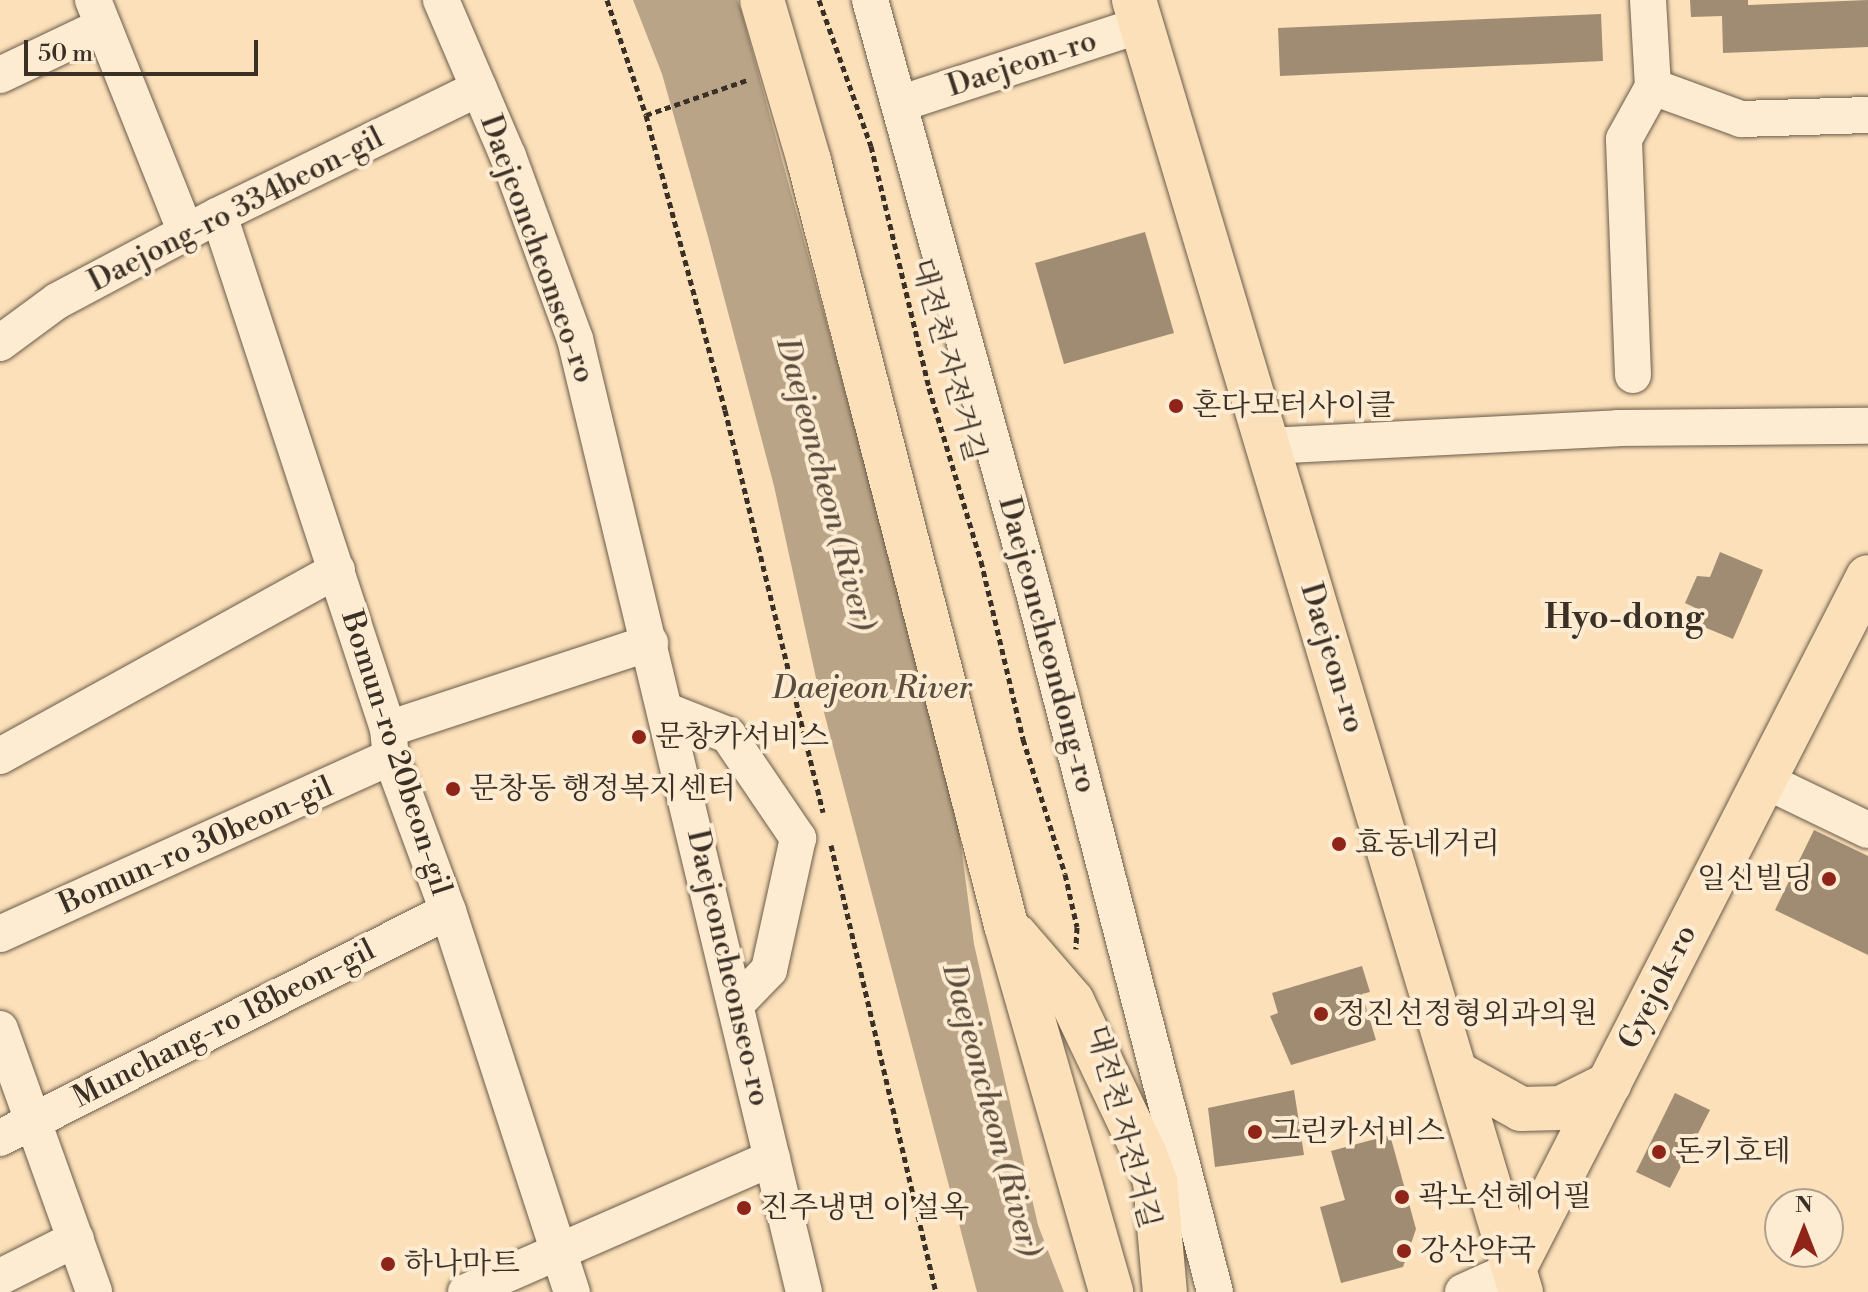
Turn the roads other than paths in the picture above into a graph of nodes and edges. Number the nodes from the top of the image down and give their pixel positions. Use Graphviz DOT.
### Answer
graph roads {
  1 [pos="441,0"];
  2 [pos="762,0"];
  3 [pos="870,0"];
  4 [pos="1648,0"];
  5 [pos="98,13"];
  6 [pos="1138,13"];
  7 [pos="0,75"];
  8 [pos="1653,87"];
  9 [pos="479,88"];
  10 [pos="902,103"];
  11 [pos="1868,115"];
  12 [pos="219,215"];
  13 [pos="186,233"];
  14 [pos="0,343"];
  15 [pos="1633,375"];
  16 [pos="1868,426"];
  17 [pos="1268,446"];
  18 [pos="337,570"];
  19 [pos="1868,577"];
  20 [pos="650,643"];
  21 [pos="667,711"];
  22 [pos="390,743"];
  23 [pos="0,756"];
  24 [pos="1764,780"];
  25 [pos="1868,830"];
  26 [pos="448,911"];
  27 [pos="1006,925"];
  28 [pos="0,934"];
  29 [pos="736,1004"];
  30 [pos="0,1029"];
  31 [pos="1460,1075"];
  32 [pos="1609,1084"];
  33 [pos="37,1120"];
  34 [pos="0,1138"];
  35 [pos="772,1158"];
  36 [pos="1170,1177"];
  37 [pos="76,1239"];
  38 [pos="559,1249"];
  39 [pos="0,1277"];
  40 [pos="1518,1280"];
  41 [pos="94,1292"];
  42 [pos="466,1292"];
  43 [pos="572,1292"];
  44 [pos="804,1292"];
  45 [pos="1111,1292"];
  46 [pos="1165,1292"];
  47 [pos="1215,1292"];
  48 [pos="1463,1292"];
  1 -- 9 [label="street, Daejeoncheonseo-ro"];
  2 -- 27 [label="main road"];
  3 -- 10 [label="street, Daejeoncheondong-ro"];
  4 -- 8 [label="street"];
  5 -- 7 [label="street"];
  5 -- 13 [label="street"];
  6 -- 10 [label="street, Daejeon-ro"];
  6 -- 17 [label="main road, Daejeon-ro"];
  8 -- 11 [label="street"];
  8 -- 15 [label="street"];
  9 -- 12 [label="street, Daejong-ro 334beon-gil"];
  9 -- 20 [label="street, Daejeoncheonseo-ro"];
  10 -- 36 [label="street, Daejeoncheondong-ro"];
  12 -- 13 [label="street, Daejong-ro 334beon-gil"];
  12 -- 18 [label="street, Bomun-ro 20beon-gil"];
  13 -- 14 [label="street, Daejong-ro 334beon-gil"];
  16 -- 17 [label="street"];
  17 -- 31 [label="main road, Daejeon-ro"];
  18 -- 22 [label="street, Bomun-ro 20beon-gil"];
  18 -- 23 [label="street"];
  19 -- 24 [label="main road, Gyejok-ro"];
  20 -- 21 [label="street, Daejeoncheonseo-ro"];
  20 -- 22 [label="street"];
  21 -- 29 [label="street, Daejeoncheonseo-ro"];
  21 -- 29 [label="street"];
  22 -- 26 [label="street, Bomun-ro 20beon-gil"];
  22 -- 28 [label="street, Bomun-ro 30beon-gil"];
  24 -- 25 [label="street"];
  24 -- 32 [label="main road, Gyejok-ro"];
  26 -- 33 [label="street, Munchang-ro 18beon-gil"];
  26 -- 38 [label="street, Bomun-ro 20beon-gil"];
  27 -- 36 [label="main road"];
  27 -- 45 [label="main road"];
  29 -- 35 [label="street, Daejeoncheonseo-ro"];
  30 -- 33 [label="street"];
  31 -- 32 [label="main road"];
  31 -- 40 [label="main road, Daejeon-ro"];
  32 -- 40 [label="main road, Gyejok-ro"];
  33 -- 34 [label="street, Munchang-ro 18beon-gil"];
  33 -- 37 [label="street"];
  35 -- 38 [label="street"];
  35 -- 44 [label="street, Daejeoncheonseo-ro"];
  36 -- 46 [label="main road"];
  36 -- 47 [label="street, Daejeoncheondong-ro"];
  37 -- 39 [label="street"];
  37 -- 41 [label="street"];
  38 -- 42 [label="street"];
  38 -- 43 [label="street, Bomun-ro 20beon-gil"];
  40 -- 48 [label="street"];
}
